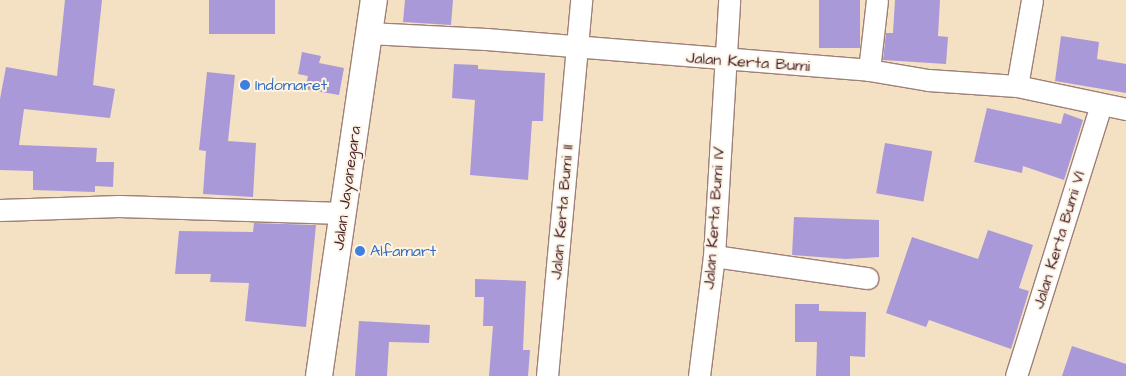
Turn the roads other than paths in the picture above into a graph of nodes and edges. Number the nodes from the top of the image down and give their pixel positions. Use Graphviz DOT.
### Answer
graph roads {
  1 [pos="374,0"];
  2 [pos="581,0"];
  3 [pos="729,0"];
  4 [pos="877,0"];
  5 [pos="1032,0"];
  6 [pos="368,33"];
  7 [pos="576,49"];
  8 [pos="724,60"];
  9 [pos="869,70"];
  10 [pos="1017,86"];
  11 [pos="1101,105"];
  12 [pos="1126,109"];
  13 [pos="0,210"];
  14 [pos="343,213"];
  15 [pos="714,256"];
  16 [pos="867,278"];
  17 [pos="319,376"];
  18 [pos="547,376"];
  19 [pos="699,376"];
  20 [pos="1016,376"];
  1 -- 6 [label="street, Jalan Jayanegara"];
  2 -- 7 [label="street, Jalan Kerta Bumi II"];
  3 -- 8 [label="street, Jalan Kerta Bumi IV"];
  4 -- 9 [label="street"];
  5 -- 10 [label="street"];
  6 -- 7 [label="street, Jalan Kerta Bumi"];
  6 -- 14 [label="street, Jalan Jayanegara"];
  7 -- 8 [label="street, Jalan Kerta Bumi"];
  7 -- 18 [label="street, Jalan Kerta Bumi II"];
  8 -- 9 [label="street, Jalan Kerta Bumi"];
  8 -- 15 [label="street, Jalan Kerta Bumi IV"];
  9 -- 10 [label="street, Jalan Kerta Bumi"];
  10 -- 11 [label="street, Jalan Kerta Bumi"];
  11 -- 12 [label="street, Jalan Kerta Bumi"];
  11 -- 20 [label="street, Jalan Kerta Bumi VI"];
  13 -- 14 [label="street"];
  14 -- 17 [label="street, Jalan Jayanegara"];
  15 -- 16 [label="street"];
  15 -- 19 [label="street, Jalan Kerta Bumi IV"];
}
